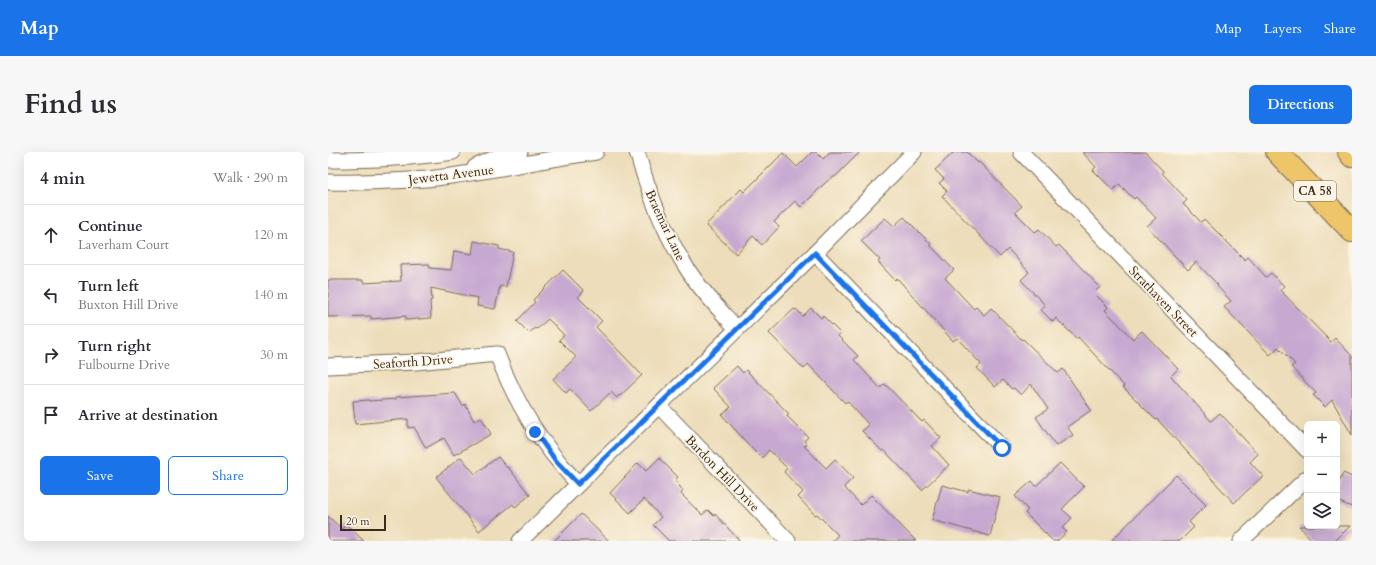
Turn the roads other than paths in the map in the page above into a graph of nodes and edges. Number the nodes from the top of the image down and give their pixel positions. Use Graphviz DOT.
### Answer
graph roads {
  1 [pos="453,152"];
  2 [pos="520,152"];
  3 [pos="596,152"];
  4 [pos="637,152"];
  5 [pos="914,152"];
  6 [pos="1021,152"];
  7 [pos="1277,152"];
  8 [pos="1348,152"];
  9 [pos="1352,156"];
  10 [pos="328,160"];
  11 [pos="461,174"];
  12 [pos="328,182"];
  13 [pos="1352,231"];
  14 [pos="815,253"];
  15 [pos="737,329"];
  16 [pos="328,366"];
  17 [pos="658,406"];
  18 [pos="1304,447"];
  19 [pos="1002,448"];
  20 [pos="1304,481"];
  21 [pos="578,484"];
  22 [pos="1244,540"];
  23 [pos="520,541"];
  24 [pos="788,541"];
  1 -- 10 [label="street, Jewetta Avenue"];
  2 -- 11 [label="street"];
  3 -- 11 [label="street, Jewetta Avenue"];
  4 -- 15 [label="street, Braemar Lane"];
  5 -- 14 [label="street"];
  6 -- 18 [label="street, Strathaven Street"];
  7 -- 13 [label="highway, CA 58"];
  8 -- 9 [label="highway"];
  11 -- 12 [label="street, Jewetta Avenue"];
  14 -- 15 [label="street"];
  14 -- 19 [label="street"];
  15 -- 17 [label="street"];
  16 -- 21 [label="street, Seaforth Drive"];
  17 -- 21 [label="street"];
  17 -- 24 [label="street, Bardon Hill Drive"];
  20 -- 22 [label="street"];
  21 -- 23 [label="street"];
}
